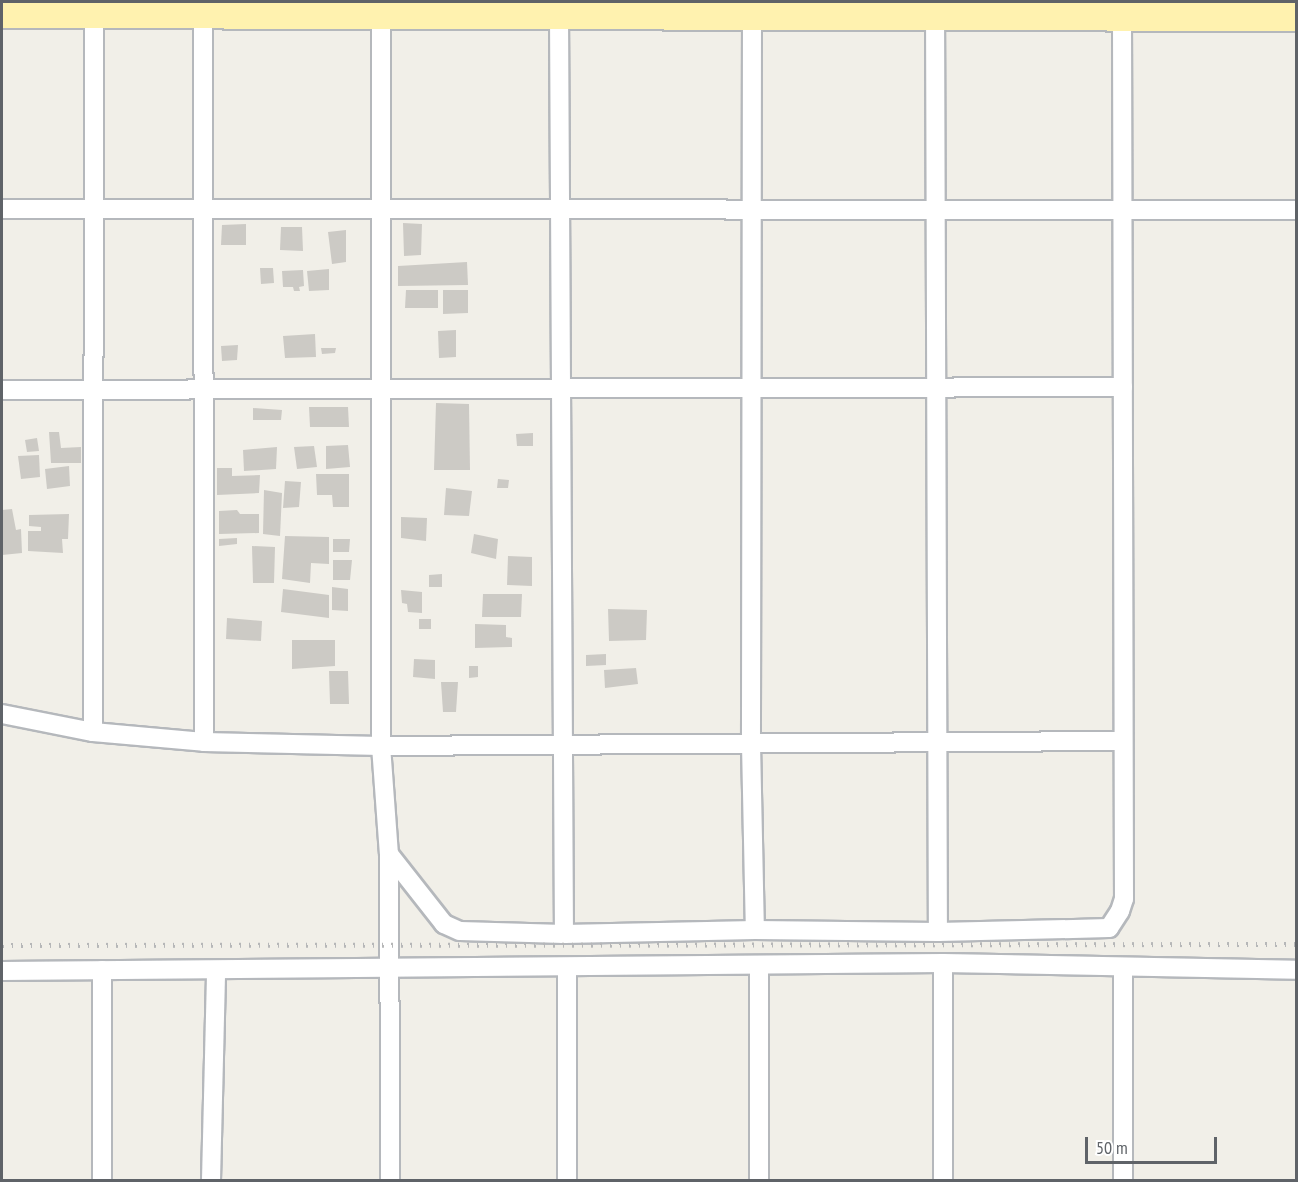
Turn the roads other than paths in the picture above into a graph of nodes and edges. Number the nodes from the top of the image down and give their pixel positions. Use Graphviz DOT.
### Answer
graph roads {
  1 [pos="94,8"];
  2 [pos="203,8"];
  3 [pos="381,8"];
  4 [pos="752,9"];
  5 [pos="935,9"];
  6 [pos="1122,9"];
  7 [pos="2,14"];
  8 [pos="559,15"];
  9 [pos="1296,17"];
  10 [pos="2,208"];
  11 [pos="94,209"];
  12 [pos="381,209"];
  13 [pos="561,209"];
  14 [pos="203,210"];
  15 [pos="752,210"];
  16 [pos="936,210"];
  17 [pos="1122,210"];
  18 [pos="1296,210"];
  19 [pos="1123,387"];
  20 [pos="562,388"];
  21 [pos="752,388"];
  22 [pos="936,388"];
  23 [pos="381,389"];
  24 [pos="2,390"];
  25 [pos="93,390"];
  26 [pos="203,391"];
  27 [pos="2,714"];
  28 [pos="93,732"];
  29 [pos="1123,741"];
  30 [pos="204,742"];
  31 [pos="936,743"];
  32 [pos="751,744"];
  33 [pos="564,745"];
  34 [pos="381,746"];
  35 [pos="389,854"];
  36 [pos="755,930"];
  37 [pos="938,932"];
  38 [pos="564,934"];
  39 [pos="943,963"];
  40 [pos="759,965"];
  41 [pos="1122,967"];
  42 [pos="567,968"];
  43 [pos="390,969"];
  44 [pos="102,970"];
  45 [pos="216,970"];
  46 [pos="1296,970"];
  47 [pos="2,971"];
  48 [pos="102,1180"];
  49 [pos="211,1180"];
  50 [pos="390,1180"];
  51 [pos="567,1180"];
  52 [pos="759,1180"];
  53 [pos="943,1180"];
  54 [pos="1123,1180"];
  1 -- 2 [label="main road"];
  1 -- 7 [label="main road"];
  1 -- 11 [label="street"];
  2 -- 3 [label="main road"];
  2 -- 14 [label="street"];
  3 -- 8 [label="main road"];
  3 -- 12 [label="street"];
  4 -- 5 [label="main road"];
  4 -- 8 [label="main road"];
  4 -- 15 [label="street"];
  5 -- 6 [label="main road"];
  5 -- 16 [label="street"];
  6 -- 9 [label="main road"];
  6 -- 17 [label="street"];
  8 -- 13 [label="street"];
  10 -- 11 [label="street"];
  11 -- 14 [label="street"];
  11 -- 25 [label="street"];
  12 -- 13 [label="street"];
  12 -- 14 [label="street"];
  12 -- 23 [label="street"];
  13 -- 15 [label="street"];
  13 -- 20 [label="street"];
  14 -- 26 [label="street"];
  15 -- 16 [label="street"];
  15 -- 21 [label="street"];
  16 -- 17 [label="street"];
  16 -- 22 [label="street"];
  17 -- 18 [label="street"];
  17 -- 19 [label="street"];
  19 -- 22 [label="street"];
  19 -- 29 [label="street"];
  20 -- 21 [label="street"];
  20 -- 23 [label="street"];
  20 -- 33 [label="street"];
  21 -- 22 [label="street"];
  21 -- 32 [label="street"];
  22 -- 31 [label="street"];
  23 -- 26 [label="street"];
  23 -- 34 [label="street"];
  24 -- 25 [label="street"];
  25 -- 26 [label="street"];
  25 -- 28 [label="street"];
  26 -- 30 [label="street"];
  27 -- 28 [label="street"];
  28 -- 30 [label="street"];
  29 -- 31 [label="street"];
  29 -- 37 [label="street"];
  30 -- 34 [label="street"];
  31 -- 32 [label="street"];
  31 -- 37 [label="street"];
  32 -- 33 [label="street"];
  32 -- 36 [label="street"];
  33 -- 34 [label="street"];
  33 -- 38 [label="street"];
  34 -- 35 [label="street"];
  35 -- 38 [label="street"];
  35 -- 43 [label="street"];
  36 -- 37 [label="street"];
  36 -- 38 [label="street"];
  39 -- 40 [label="street"];
  39 -- 41 [label="street"];
  39 -- 53 [label="street"];
  40 -- 42 [label="street"];
  40 -- 52 [label="street"];
  41 -- 46 [label="street"];
  41 -- 54 [label="street"];
  42 -- 43 [label="street"];
  42 -- 51 [label="street"];
  43 -- 45 [label="street"];
  43 -- 50 [label="street"];
  44 -- 45 [label="street"];
  44 -- 47 [label="street"];
  44 -- 48 [label="street"];
  45 -- 49 [label="street"];
}
